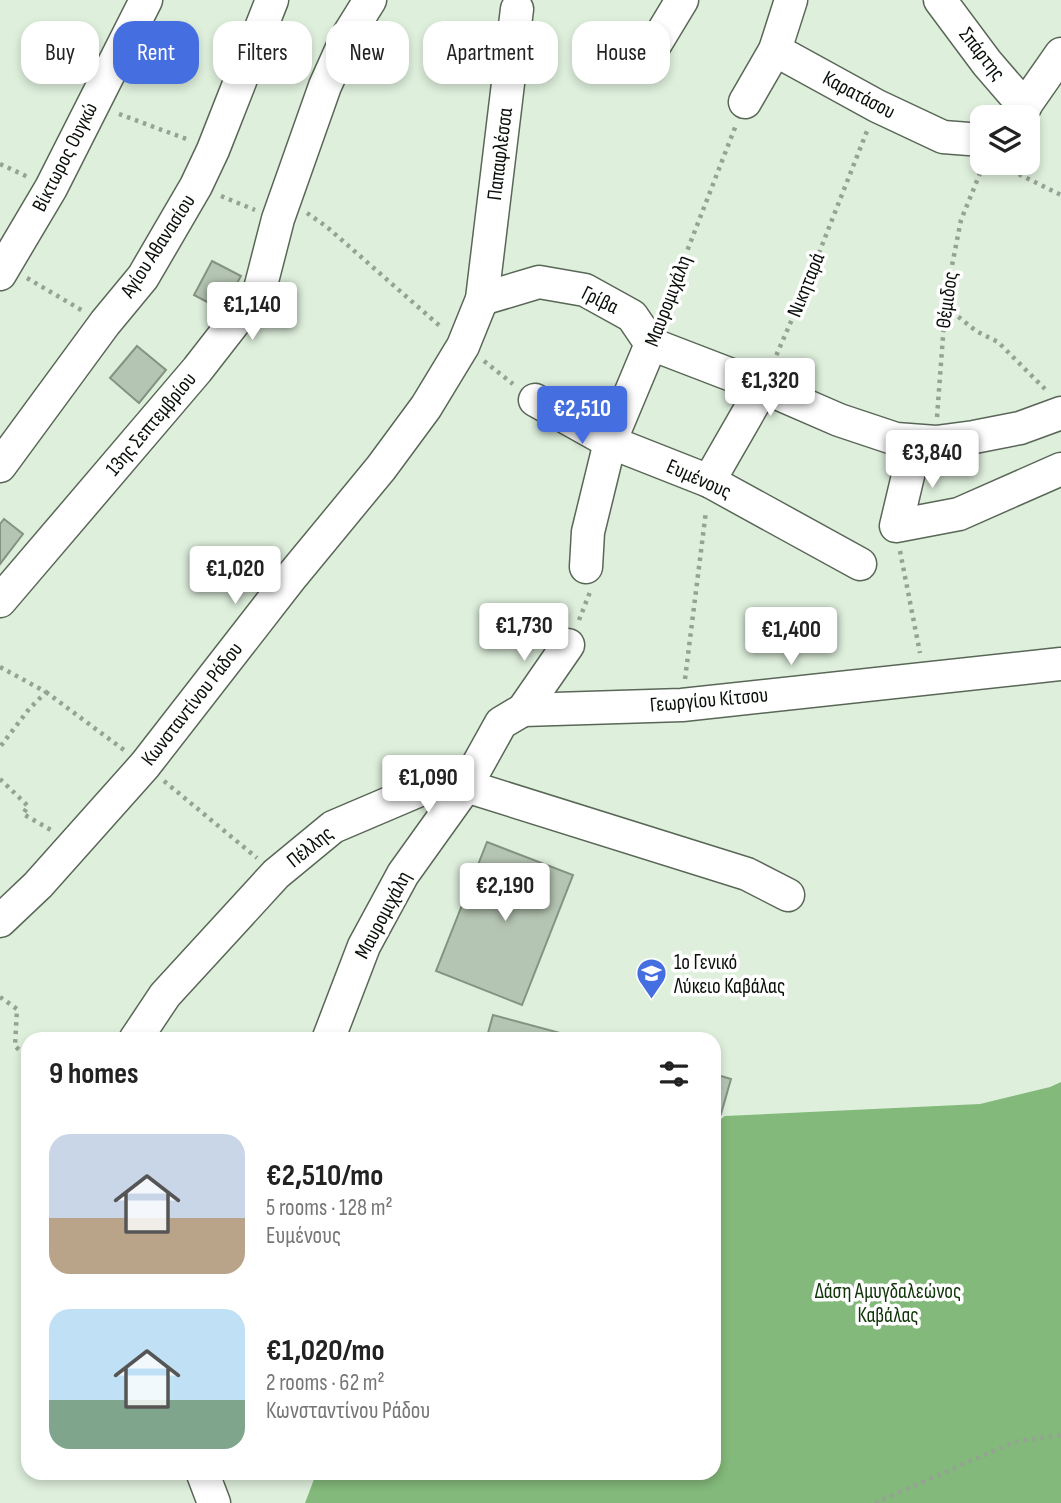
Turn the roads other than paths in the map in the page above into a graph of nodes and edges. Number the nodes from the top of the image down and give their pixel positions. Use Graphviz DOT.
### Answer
graph roads {
  1 [pos="146,0"];
  2 [pos="272,0"];
  3 [pos="370,0"];
  4 [pos="682,0"];
  5 [pos="790,0"];
  6 [pos="940,0"];
  7 [pos="517,9"];
  8 [pos="669,21"];
  9 [pos="775,50"];
  10 [pos="1061,54"];
  11 [pos="745,102"];
  12 [pos="1016,105"];
  13 [pos="1026,105"];
  14 [pos="970,139"];
  15 [pos="3,270"];
  16 [pos="482,299"];
  17 [pos="651,344"];
  18 [pos="763,387"];
  19 [pos="535,400"];
  20 [pos="1056,404"];
  21 [pos="610,442"];
  22 [pos="926,442"];
  23 [pos="0,466"];
  24 [pos="1061,469"];
  25 [pos="709,481"];
  26 [pos="860,564"];
  27 [pos="586,567"];
  28 [pos="0,601"];
  29 [pos="568,645"];
  30 [pos="1061,664"];
  31 [pos="523,710"];
  32 [pos="466,786"];
  33 [pos="788,895"];
  34 [pos="0,921"];
  35 [pos="140,1032"];
  36 [pos="331,1032"];
  37 [pos="205,1480"];
  38 [pos="214,1503"];
  1 -- 15 [label="street, Βίκτωρος Ουγκώ"];
  2 -- 23 [label="street, Αγίου Αθανασίου"];
  3 -- 28 [label="street, 13ης Σεπτεμβρίου"];
  4 -- 8 [label="street"];
  5 -- 9 [label="street"];
  6 -- 12 [label="street, Σπάρτης"];
  7 -- 16 [label="street, Παπαφλέσσα"];
  9 -- 11 [label="street"];
  9 -- 14 [label="street, Καρατάσου"];
  10 -- 13 [label="street"];
  16 -- 17 [label="street, Γρίβα"];
  16 -- 34 [label="street, Κωνσταντίνου Ράδου"];
  17 -- 18 [label="street"];
  17 -- 21 [label="street, Μαυρομιχάλη"];
  18 -- 22 [label="street"];
  18 -- 25 [label="street"];
  19 -- 21 [label="street, Ευμένους"];
  20 -- 22 [label="street"];
  21 -- 25 [label="street, Ευμένους"];
  21 -- 27 [label="street, Μαυρομιχάλη"];
  22 -- 24 [label="street"];
  25 -- 26 [label="street, Ευμένους"];
  29 -- 31 [label="street, Μαυρομιχάλη"];
  30 -- 31 [label="street, Γεωργίου Κίτσου"];
  31 -- 32 [label="street, Μαυρομιχάλη"];
  32 -- 33 [label="street, Πέλλης"];
  32 -- 35 [label="street, Πέλλης"];
  32 -- 36 [label="street, Μαυρομιχάλη"];
  37 -- 38 [label="street"];
}
